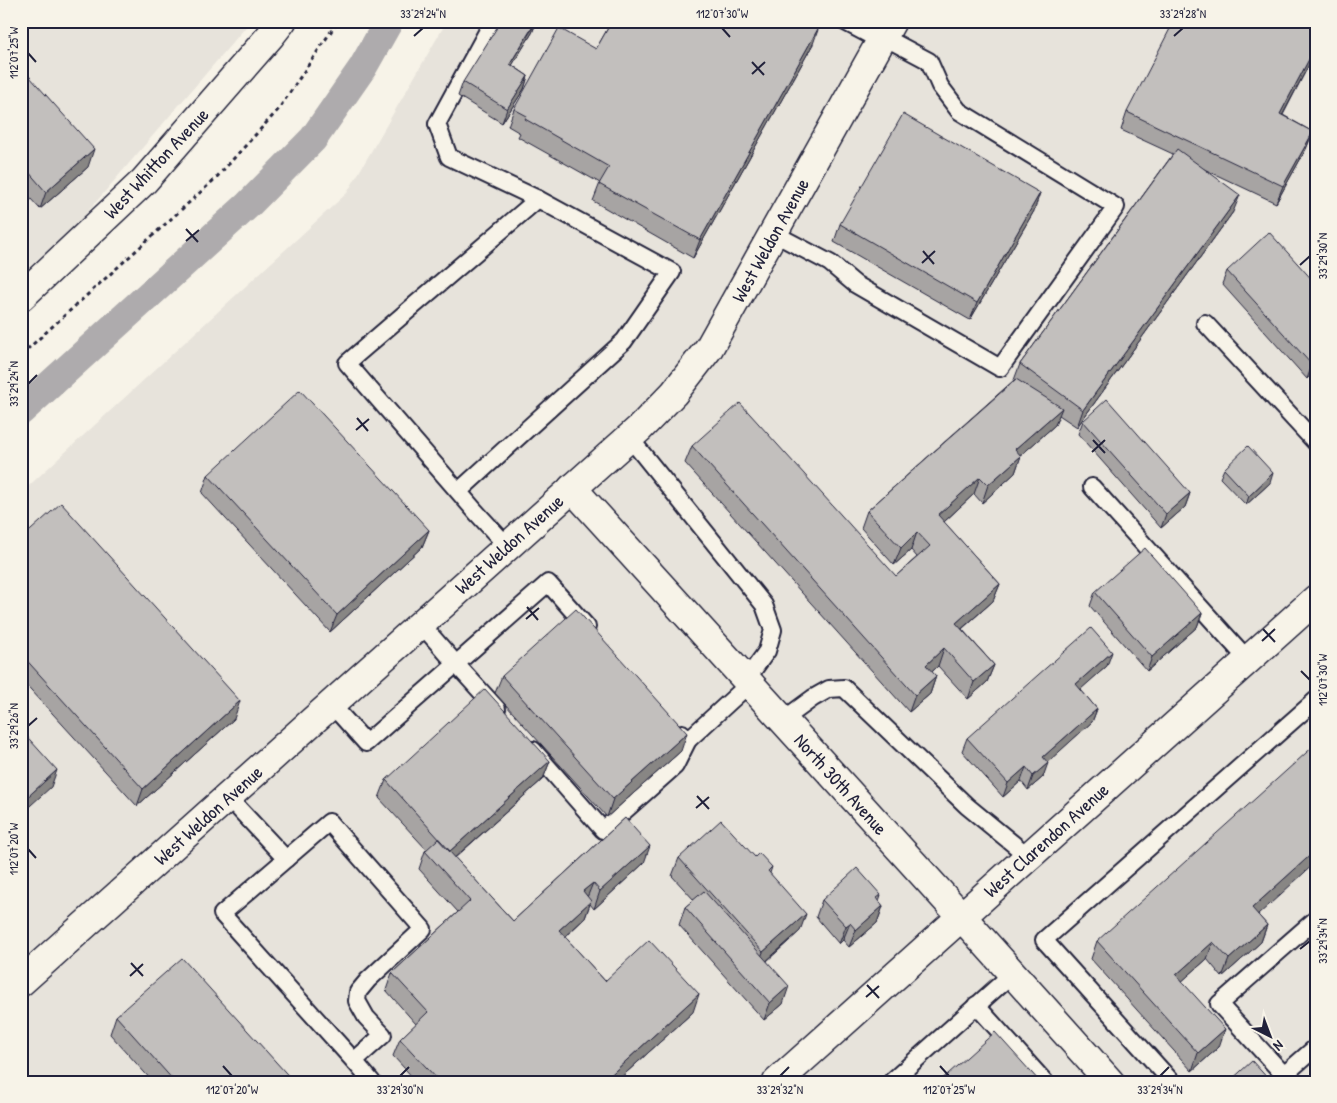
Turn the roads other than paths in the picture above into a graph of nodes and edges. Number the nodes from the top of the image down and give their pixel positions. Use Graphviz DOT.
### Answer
graph roads {
  1 [pos="282,21"];
  2 [pos="493,21"];
  3 [pos="843,21"];
  4 [pos="886,33"];
  5 [pos="538,199"];
  6 [pos="773,233"];
  7 [pos="21,297"];
  8 [pos="1205,322"];
  9 [pos="629,436"];
  10 [pos="1316,443"];
  11 [pos="1092,487"];
  12 [pos="572,488"];
  13 [pos="459,491"];
  14 [pos="508,546"];
  15 [pos="1316,599"];
  16 [pos="420,624"];
  17 [pos="599,640"];
  18 [pos="1248,660"];
  19 [pos="456,664"];
  20 [pos="748,682"];
  21 [pos="1316,700"];
  22 [pos="331,704"];
  23 [pos="669,719"];
  24 [pos="783,720"];
  25 [pos="507,722"];
  26 [pos="520,736"];
  27 [pos="688,740"];
  28 [pos="228,797"];
  29 [pos="1028,856"];
  30 [pos="286,859"];
  31 [pos="961,916"];
  32 [pos="1316,919"];
  33 [pos="1012,974"];
  34 [pos="21,982"];
  35 [pos="976,1006"];
  36 [pos="1316,1047"];
  37 [pos="354,1061"];
  38 [pos="372,1082"];
  39 [pos="777,1082"];
  40 [pos="891,1082"];
  41 [pos="1045,1082"];
  42 [pos="1110,1082"];
  43 [pos="1172,1082"];
  1 -- 7 [label="street, West Whitton Avenue"];
  2 -- 5 [label="lane"];
  3 -- 4 [label="lane"];
  4 -- 6 [label="street, West Weldon Avenue"];
  4 -- 6 [label="lane"];
  5 -- 13 [label="lane"];
  5 -- 13 [label="lane"];
  6 -- 9 [label="street, West Weldon Avenue"];
  8 -- 10 [label="lane"];
  9 -- 12 [label="street, West Weldon Avenue"];
  9 -- 20 [label="lane"];
  11 -- 18 [label="lane"];
  12 -- 14 [label="street, West Weldon Avenue"];
  12 -- 20 [label="street, North 30th Avenue"];
  13 -- 14 [label="lane"];
  14 -- 16 [label="street, West Weldon Avenue"];
  15 -- 18 [label="street, West Clarendon Avenue"];
  16 -- 19 [label="lane"];
  16 -- 22 [label="street, West Weldon Avenue"];
  17 -- 19 [label="lane"];
  18 -- 29 [label="street, West Clarendon Avenue"];
  19 -- 22 [label="lane"];
  19 -- 25 [label="lane"];
  20 -- 24 [label="street, North 30th Avenue"];
  20 -- 27 [label="lane"];
  21 -- 43 [label="lane"];
  22 -- 28 [label="street, West Weldon Avenue"];
  23 -- 27 [label="lane"];
  24 -- 29 [label="lane"];
  24 -- 31 [label="street, North 30th Avenue"];
  26 -- 27 [label="lane"];
  28 -- 30 [label="lane"];
  28 -- 34 [label="street, West Weldon Avenue"];
  29 -- 31 [label="street, West Clarendon Avenue"];
  30 -- 37 [label="lane"];
  30 -- 37 [label="lane"];
  31 -- 33 [label="street, North 30th Avenue"];
  31 -- 39 [label="street, West Clarendon Avenue"];
  32 -- 36 [label="lane"];
  33 -- 35 [label="lane"];
  33 -- 42 [label="street, North 30th Avenue"];
  35 -- 40 [label="lane"];
  35 -- 41 [label="lane"];
  37 -- 38 [label="lane"];
}
